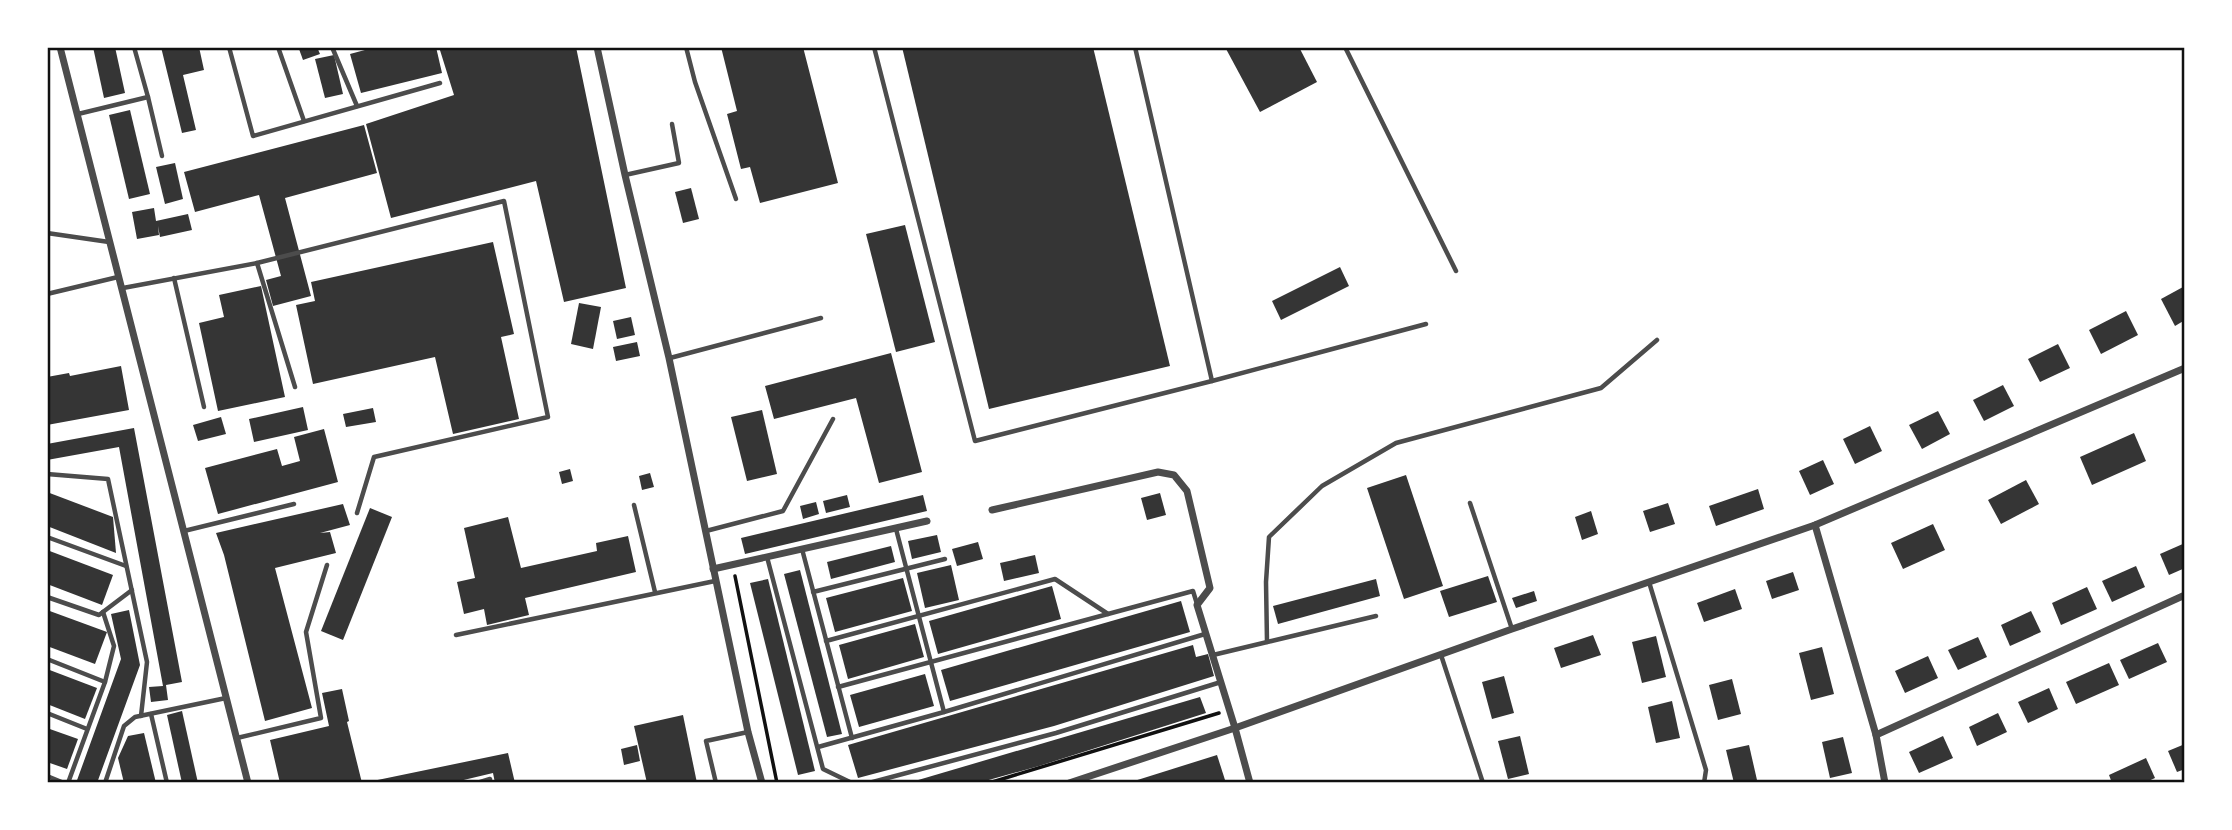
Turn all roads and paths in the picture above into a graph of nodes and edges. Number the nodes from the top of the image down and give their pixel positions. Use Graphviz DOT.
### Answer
graph roads {
  1 [pos="60,47"];
  2 [pos="134,47"];
  3 [pos="229,47"];
  4 [pos="278,47"];
  5 [pos="332,47"];
  6 [pos="597,47"];
  7 [pos="686,47"];
  8 [pos="874,47"];
  9 [pos="1135,47"];
  10 [pos="1345,47"];
  11 [pos="440,83"];
  12 [pos="148,97"];
  13 [pos="357,106"];
  14 [pos="77,114"];
  15 [pos="304,121"];
  16 [pos="672,124"];
  17 [pos="162,156"];
  18 [pos="625,175"];
  19 [pos="736,199"];
  20 [pos="47,233"];
  21 [pos="108,242"];
  22 [pos="257,263"];
  23 [pos="1457,271"];
  24 [pos="119,276"];
  25 [pos="174,278"];
  26 [pos="123,288"];
  27 [pos="47,293"];
  28 [pos="821,318"];
  29 [pos="1426,324"];
  30 [pos="1657,340"];
  31 [pos="47,357"];
  32 [pos="669,358"];
  33 [pos="47,365"];
  34 [pos="2185,368"];
  35 [pos="1212,381"];
  36 [pos="295,387"];
  37 [pos="205,407"];
  38 [pos="833,419"];
  39 [pos="47,474"];
  40 [pos="1470,503"];
  41 [pos="295,504"];
  42 [pos="634,505"];
  43 [pos="992,510"];
  44 [pos="357,513"];
  45 [pos="927,521"];
  46 [pos="1815,525"];
  47 [pos="896,528"];
  48 [pos="184,531"];
  49 [pos="705,531"];
  50 [pos="47,537"];
  51 [pos="802,549"];
  52 [pos="767,557"];
  53 [pos="945,559"];
  54 [pos="327,565"];
  55 [pos="732,565"];
  56 [pos="127,566"];
  57 [pos="713,569"];
  58 [pos="906,569"];
  59 [pos="715,581"];
  60 [pos="1649,581"];
  61 [pos="132,590"];
  62 [pos="813,592"];
  63 [pos="655,593"];
  64 [pos="2185,595"];
  65 [pos="47,597"];
  66 [pos="1197,605"];
  67 [pos="103,612"];
  68 [pos="1109,614"];
  69 [pos="1376,616"];
  70 [pos="919,617"];
  71 [pos="1512,629"];
  72 [pos="1206,634"];
  73 [pos="456,635"];
  74 [pos="826,641"];
  75 [pos="1267,642"];
  76 [pos="1213,655"];
  77 [pos="1441,655"];
  78 [pos="47,659"];
  79 [pos="931,662"];
  80 [pos="105,682"];
  81 [pos="1221,682"];
  82 [pos="838,687"];
  83 [pos="226,698"];
  84 [pos="944,712"];
  85 [pos="47,713"];
  86 [pos="1219,713"];
  87 [pos="151,714"];
  88 [pos="141,716"];
  89 [pos="1236,728"];
  90 [pos="88,729"];
  91 [pos="748,732"];
  92 [pos="1876,734"];
  93 [pos="236,738"];
  94 [pos="852,738"];
  95 [pos="818,747"];
  96 [pos="47,776"];
  97 [pos="66,783"];
  98 [pos="105,783"];
  99 [pos="167,783"];
  100 [pos="248,783"];
  101 [pos="477,783"];
  102 [pos="490,783"];
  103 [pos="716,783"];
  104 [pos="762,783"];
  105 [pos="778,783"];
  106 [pos="852,783"];
  107 [pos="869,783"];
  108 [pos="989,783"];
  109 [pos="1069,783"];
  110 [pos="1250,783"];
  111 [pos="1483,783"];
  112 [pos="1704,783"];
  113 [pos="1885,783"];
  1 -- 14 [label="street"];
  2 -- 12 [label="lane"];
  3 -- 15 [label="lane"];
  4 -- 15 [label="lane"];
  5 -- 13 [label="lane"];
  6 -- 18 [label="street"];
  7 -- 19 [label="lane"];
  8 -- 35 [label="lane"];
  9 -- 35 [label="lane"];
  10 -- 23 [label="lane"];
  11 -- 13 [label="lane"];
  12 -- 14 [label="lane"];
  12 -- 17 [label="lane"];
  13 -- 15 [label="lane"];
  14 -- 21 [label="street"];
  16 -- 18 [label="lane"];
  18 -- 32 [label="street"];
  20 -- 21 [label="lane"];
  21 -- 24 [label="street"];
  22 -- 25 [label="lane"];
  22 -- 36 [label="lane"];
  22 -- 44 [label="lane"];
  24 -- 26 [label="street"];
  24 -- 27 [label="lane"];
  25 -- 26 [label="lane"];
  25 -- 37 [label="lane"];
  26 -- 48 [label="street"];
  28 -- 32 [label="lane"];
  29 -- 35 [label="lane"];
  30 -- 75 [label="lane"];
  31 -- 33 [label="lane"];
  32 -- 49 [label="street"];
  34 -- 46 [label="street"];
  38 -- 49 [label="lane"];
  39 -- 56 [label="lane"];
  40 -- 71 [label="lane"];
  41 -- 48 [label="lane"];
  42 -- 63 [label="lane"];
  43 -- 66 [label="street"];
  45 -- 47 [label="street"];
  46 -- 60 [label="street"];
  46 -- 92 [label="street"];
  47 -- 51 [label="street"];
  47 -- 58 [label="lane"];
  48 -- 83 [label="street"];
  49 -- 57 [label="street"];
  50 -- 56 [label="lane"];
  51 -- 52 [label="street"];
  51 -- 62 [label="lane"];
  52 -- 55 [label="street"];
  52 -- 95 [label="lane"];
  53 -- 58 [label="lane"];
  54 -- 93 [label="lane"];
  55 -- 57 [label="street"];
  55 -- 105 [label="path"];
  56 -- 61 [label="lane"];
  57 -- 59 [label="street"];
  58 -- 62 [label="lane"];
  58 -- 70 [label="lane"];
  59 -- 63 [label="lane"];
  59 -- 91 [label="street"];
  60 -- 71 [label="street"];
  60 -- 112 [label="lane"];
  61 -- 67 [label="lane"];
  61 -- 88 [label="lane"];
  62 -- 74 [label="lane"];
  63 -- 73 [label="lane"];
  64 -- 92 [label="street"];
  65 -- 67 [label="lane"];
  66 -- 68 [label="lane"];
  66 -- 72 [label="street"];
  67 -- 80 [label="lane"];
  68 -- 70 [label="lane"];
  68 -- 79 [label="lane"];
  69 -- 75 [label="lane"];
  70 -- 74 [label="lane"];
  70 -- 79 [label="lane"];
  71 -- 77 [label="street"];
  72 -- 76 [label="street"];
  72 -- 84 [label="lane"];
  74 -- 82 [label="lane"];
  75 -- 76 [label="lane"];
  76 -- 81 [label="street"];
  77 -- 89 [label="street"];
  77 -- 111 [label="lane"];
  78 -- 80 [label="lane"];
  79 -- 82 [label="lane"];
  79 -- 84 [label="lane"];
  80 -- 90 [label="lane"];
  81 -- 89 [label="street"];
  81 -- 107 [label="lane"];
  82 -- 94 [label="lane"];
  83 -- 87 [label="lane"];
  83 -- 93 [label="street"];
  84 -- 94 [label="lane"];
  85 -- 90 [label="lane"];
  86 -- 108 [label="path"];
  87 -- 88 [label="lane"];
  87 -- 99 [label="lane"];
  88 -- 98 [label="lane"];
  89 -- 109 [label="street"];
  89 -- 110 [label="street"];
  90 -- 97 [label="lane"];
  91 -- 103 [label="lane"];
  91 -- 104 [label="street"];
  92 -- 113 [label="street"];
  93 -- 100 [label="street"];
  94 -- 95 [label="lane"];
  95 -- 106 [label="lane"];
  96 -- 97 [label="lane"];
  101 -- 102 [label="lane"];
}
